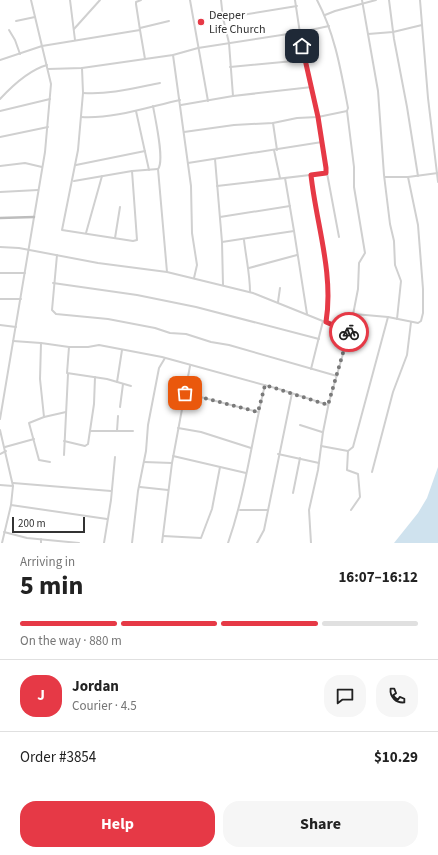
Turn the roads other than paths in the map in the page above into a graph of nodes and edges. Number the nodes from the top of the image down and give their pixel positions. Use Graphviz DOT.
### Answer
graph roads {
  1 [pos="31,0"];
  2 [pos="70,0"];
  3 [pos="100,0"];
  4 [pos="141,0"];
  5 [pos="190,0"];
  6 [pos="221,0"];
  7 [pos="295,0"];
  8 [pos="317,0"];
  9 [pos="362,0"];
  10 [pos="376,0"];
  11 [pos="389,0"];
  12 [pos="420,0"];
  13 [pos="363,4"];
  14 [pos="297,6"];
  15 [pos="325,15"];
  16 [pos="35,17"];
  17 [pos="223,18"];
  18 [pos="16,21"];
  19 [pos="169,21"];
  20 [pos="329,26"];
  21 [pos="422,26"];
  22 [pos="74,29"];
  23 [pos="140,29"];
  24 [pos="9,30"];
  25 [pos="301,32"];
  26 [pos="393,32"];
  27 [pos="368,34"];
  28 [pos="75,40"];
  29 [pos="229,43"];
  30 [pos="42,46"];
  31 [pos="198,48"];
  32 [pos="20,54"];
  33 [pos="173,55"];
  34 [pos="145,59"];
  35 [pos="0,60"];
  36 [pos="304,60"];
  37 [pos="47,64"];
  38 [pos="230,67"];
  39 [pos="82,68"];
  40 [pos="48,69"];
  41 [pos="160,83"];
  42 [pos="312,87"];
  43 [pos="83,93"];
  44 [pos="233,96"];
  45 [pos="0,99"];
  46 [pos="50,99"];
  47 [pos="180,100"];
  48 [pos="208,101"];
  49 [pos="181,105"];
  50 [pos="153,106"];
  51 [pos="0,111"];
  52 [pos="136,111"];
  53 [pos="347,111"];
  54 [pos="81,117"];
  55 [pos="318,117"];
  56 [pos="273,124"];
  57 [pos="48,127"];
  58 [pos="184,132"];
  59 [pos="0,137"];
  60 [pos="322,142"];
  61 [pos="276,150"];
  62 [pos="145,151"];
  63 [pos="215,159"];
  64 [pos="188,163"];
  65 [pos="76,165"];
  66 [pos="0,166"];
  67 [pos="43,167"];
  68 [pos="158,169"];
  69 [pos="149,170"];
  70 [pos="132,171"];
  71 [pos="326,173"];
  72 [pos="438,173"];
  73 [pos="311,175"];
  74 [pos="102,176"];
  75 [pos="418,176"];
  76 [pos="384,177"];
  77 [pos="408,177"];
  78 [pos="280,178"];
  79 [pos="286,178"];
  80 [pos="73,181"];
  81 [pos="438,182"];
  82 [pos="217,186"];
  83 [pos="38,190"];
  84 [pos="0,192"];
  85 [pos="290,206"];
  86 [pos="120,207"];
  87 [pos="34,217"];
  88 [pos="220,217"];
  89 [pos="0,218"];
  90 [pos="294,231"];
  91 [pos="86,233"];
  92 [pos="339,237"];
  93 [pos="115,238"];
  94 [pos="244,240"];
  95 [pos="222,242"];
  96 [pos="0,248"];
  97 [pos="29,250"];
  98 [pos="57,255"];
  99 [pos="297,255"];
  100 [pos="249,268"];
  101 [pos="25,272"];
  102 [pos="167,272"];
  103 [pos="0,273"];
  104 [pos="194,278"];
  105 [pos="53,283"];
  106 [pos="223,285"];
  107 [pos="280,288"];
  108 [pos="250,292"];
  109 [pos="0,299"];
  110 [pos="21,299"];
  111 [pos="278,302"];
  112 [pos="307,314"];
  113 [pos="354,314"];
  114 [pos="388,317"];
  115 [pos="397,319"];
  116 [pos="324,321"];
  117 [pos="411,322"];
  118 [pos="0,325"];
  119 [pos="16,327"];
  120 [pos="350,332"];
  121 [pos="319,340"];
  122 [pos="13,341"];
  123 [pos="41,342"];
  124 [pos="69,347"];
  125 [pos="122,350"];
  126 [pos="164,358"];
  127 [pos="190,366"];
  128 [pos="311,369"];
  129 [pos="68,374"];
  130 [pos="337,376"];
  131 [pos="96,378"];
  132 [pos="117,382"];
  133 [pos="123,384"];
  134 [pos="265,385"];
  135 [pos="131,386"];
  136 [pos="185,393"];
  137 [pos="292,393"];
  138 [pos="328,405"];
  139 [pos="120,406"];
  140 [pos="66,412"];
  141 [pos="258,412"];
  142 [pos="118,416"];
  143 [pos="44,417"];
  144 [pos="0,418"];
  145 [pos="300,425"];
  146 [pos="178,428"];
  147 [pos="0,430"];
  148 [pos="117,430"];
  149 [pos="90,431"];
  150 [pos="133,431"];
  151 [pos="323,432"];
  152 [pos="34,439"];
  153 [pos="64,441"];
  154 [pos="321,446"];
  155 [pos="5,447"];
  156 [pos="251,448"];
  157 [pos="6,451"];
  158 [pos="348,451"];
  159 [pos="0,454"];
  160 [pos="278,454"];
  161 [pos="64,455"];
  162 [pos="173,456"];
  163 [pos="115,457"];
  164 [pos="300,458"];
  165 [pos="50,462"];
  166 [pos="144,462"];
  167 [pos="172,463"];
  168 [pos="319,463"];
  169 [pos="220,467"];
  170 [pos="372,472"];
  171 [pos="246,473"];
  172 [pos="13,484"];
  173 [pos="0,485"];
  174 [pos="139,487"];
  175 [pos="168,490"];
  176 [pos="111,491"];
  177 [pos="293,494"];
  178 [pos="12,506"];
  179 [pos="240,510"];
  180 [pos="268,510"];
  181 [pos="351,510"];
  182 [pos="107,519"];
  183 [pos="4,532"];
  184 [pos="163,536"];
  185 [pos="41,539"];
  186 [pos="2,543"];
  187 [pos="40,543"];
  188 [pos="79,543"];
  189 [pos="104,543"];
  190 [pos="132,543"];
  191 [pos="162,543"];
  192 [pos="228,543"];
  193 [pos="257,543"];
  194 [pos="311,543"];
  1 -- 16 [label="street"];
  2 -- 22 [label="street"];
  3 -- 22 [label="street"];
  4 -- 23 [label="street"];
  5 -- 31 [label="street"];
  6 -- 17 [label="street"];
  7 -- 14 [label="street"];
  8 -- 15 [label="street"];
  9 -- 13 [label="street"];
  10 -- 13 [label="street"];
  11 -- 26 [label="street"];
  12 -- 21 [label="street"];
  13 -- 15 [label="street"];
  13 -- 27 [label="street"];
  14 -- 17 [label="street"];
  14 -- 25 [label="street"];
  15 -- 20 [label="street"];
  16 -- 18 [label="street"];
  16 -- 30 [label="street"];
  17 -- 29 [label="street"];
  19 -- 23 [label="street"];
  20 -- 25 [label="street"];
  20 -- 53 [label="street"];
  21 -- 26 [label="street"];
  21 -- 72 [label="street"];
  22 -- 28 [label="street"];
  23 -- 28 [label="street"];
  23 -- 34 [label="street"];
  24 -- 32 [label="street"];
  25 -- 29 [label="street"];
  25 -- 36 [label="street"];
  26 -- 27 [label="street"];
  26 -- 75 [label="street"];
  27 -- 76 [label="street"];
  28 -- 30 [label="street"];
  29 -- 31 [label="street"];
  29 -- 38 [label="street"];
  30 -- 32 [label="street"];
  30 -- 37 [label="street"];
  31 -- 33 [label="street"];
  31 -- 48 [label="street"];
  32 -- 35 [label="street"];
  33 -- 34 [label="street"];
  33 -- 47 [label="street"];
  34 -- 39 [label="street"];
  36 -- 38 [label="street"];
  36 -- 42 [label="street"];
  37 -- 40 [label="street"];
  37 -- 45 [label="street"];
  38 -- 44 [label="street"];
  39 -- 40 [label="street"];
  39 -- 43 [label="street"];
  40 -- 46 [label="street"];
  41 -- 43 [label="street"];
  42 -- 44 [label="street"];
  42 -- 55 [label="street"];
  43 -- 54 [label="street"];
  44 -- 48 [label="street"];
  46 -- 51 [label="street"];
  46 -- 57 [label="street"];
  47 -- 49 [label="street"];
  47 -- 50 [label="street"];
  48 -- 49 [label="street"];
  49 -- 58 [label="street"];
  50 -- 52 [label="street"];
  50 -- 68 [label="street"];
  52 -- 54 [label="street"];
  52 -- 62 [label="street"];
  53 -- 55 [label="street"];
  53 -- 113 [label="street"];
  54 -- 65 [label="street"];
  55 -- 56 [label="street"];
  55 -- 60 [label="street"];
  56 -- 58 [label="street"];
  56 -- 61 [label="street"];
  57 -- 59 [label="street"];
  57 -- 67 [label="street"];
  58 -- 64 [label="street"];
  60 -- 61 [label="street"];
  60 -- 71 [label="street"];
  61 -- 63 [label="street"];
  61 -- 78 [label="street"];
  62 -- 65 [label="street"];
  62 -- 69 [label="street"];
  63 -- 64 [label="street"];
  63 -- 82 [label="street"];
  64 -- 104 [label="street"];
  65 -- 80 [label="street"];
  66 -- 67 [label="street"];
  67 -- 83 [label="street"];
  68 -- 69 [label="street"];
  68 -- 102 [label="street"];
  69 -- 70 [label="street"];
  70 -- 74 [label="street"];
  70 -- 93 [label="street"];
  71 -- 73 [label="street"];
  71 -- 92 [label="street"];
  72 -- 75 [label="street"];
  72 -- 81 [label="street"];
  73 -- 79 [label="street"];
  73 -- 116 [label="street"];
  74 -- 80 [label="street"];
  74 -- 91 [label="street"];
  75 -- 77 [label="street"];
  76 -- 77 [label="street"];
  76 -- 115 [label="street"];
  77 -- 117 [label="street"];
  78 -- 79 [label="street"];
  78 -- 82 [label="street"];
  79 -- 85 [label="street"];
  80 -- 91 [label="street"];
  82 -- 88 [label="street"];
  83 -- 84 [label="street"];
  83 -- 87 [label="street"];
  85 -- 88 [label="street"];
  85 -- 90 [label="street"];
  86 -- 93 [label="street"];
  87 -- 89 [label="street"];
  87 -- 97 [label="street"];
  88 -- 95 [label="street"];
  90 -- 94 [label="street"];
  90 -- 99 [label="street"];
  91 -- 93 [label="street"];
  94 -- 95 [label="street"];
  94 -- 100 [label="street"];
  95 -- 106 [label="street"];
  96 -- 97 [label="street"];
  97 -- 98 [label="street"];
  97 -- 101 [label="street"];
  98 -- 102 [label="street"];
  98 -- 105 [label="street"];
  99 -- 100 [label="street"];
  99 -- 112 [label="street"];
  100 -- 108 [label="street"];
  101 -- 103 [label="street"];
  101 -- 110 [label="street"];
  102 -- 104 [label="street"];
  104 -- 106 [label="street"];
  105 -- 121 [label="street"];
  105 -- 128 [label="street"];
  106 -- 108 [label="street"];
  107 -- 111 [label="street"];
  108 -- 111 [label="street"];
  109 -- 110 [label="street"];
  110 -- 119 [label="street"];
  111 -- 112 [label="street"];
  112 -- 116 [label="street"];
  113 -- 114 [label="street"];
  113 -- 120 [label="street"];
  114 -- 115 [label="street"];
  114 -- 158 [label="street"];
  115 -- 117 [label="street"];
  116 -- 120 [label="street"];
  116 -- 121 [label="street"];
  117 -- 170 [label="street"];
  118 -- 119 [label="street"];
  119 -- 122 [label="street"];
  120 -- 130 [label="street"];
  121 -- 128 [label="street"];
  122 -- 123 [label="street"];
  122 -- 144 [label="street"];
  123 -- 124 [label="street"];
  123 -- 143 [label="street"];
  124 -- 125 [label="street"];
  124 -- 129 [label="street"];
  125 -- 126 [label="street"];
  125 -- 132 [label="street"];
  126 -- 127 [label="street"];
  126 -- 166 [label="street"];
  127 -- 134 [label="street"];
  127 -- 136 [label="street"];
  128 -- 130 [label="street"];
  129 -- 131 [label="street"];
  129 -- 140 [label="street"];
  130 -- 138 [label="street"];
  131 -- 132 [label="street"];
  131 -- 149 [label="street"];
  132 -- 133 [label="street"];
  133 -- 135 [label="street"];
  133 -- 139 [label="street"];
  134 -- 137 [label="street"];
  134 -- 141 [label="street"];
  136 -- 141 [label="street"];
  136 -- 146 [label="street"];
  137 -- 138 [label="street"];
  137 -- 160 [label="street"];
  138 -- 151 [label="street"];
  140 -- 143 [label="street"];
  140 -- 153 [label="street"];
  141 -- 156 [label="street"];
  142 -- 148 [label="street"];
  143 -- 152 [label="street"];
  145 -- 151 [label="street"];
  146 -- 156 [label="street"];
  146 -- 162 [label="street"];
  147 -- 155 [label="street"];
  148 -- 149 [label="street"];
  148 -- 150 [label="street"];
  149 -- 153 [label="street"];
  151 -- 154 [label="street"];
  152 -- 155 [label="street"];
  152 -- 165 [label="street"];
  153 -- 161 [label="street"];
  154 -- 158 [label="street"];
  154 -- 168 [label="street"];
  155 -- 157 [label="street"];
  156 -- 171 [label="street"];
  157 -- 159 [label="street"];
  157 -- 172 [label="street"];
  158 -- 181 [label="street"];
  160 -- 164 [label="street"];
  160 -- 180 [label="street"];
  162 -- 167 [label="street"];
  162 -- 169 [label="street"];
  163 -- 176 [label="street"];
  164 -- 168 [label="street"];
  164 -- 177 [label="street"];
  166 -- 167 [label="street"];
  166 -- 174 [label="street"];
  167 -- 175 [label="street"];
  168 -- 194 [label="street"];
  169 -- 171 [label="street"];
  169 -- 184 [label="street"];
  171 -- 179 [label="street"];
  172 -- 173 [label="street"];
  172 -- 176 [label="street"];
  172 -- 178 [label="street"];
  174 -- 175 [label="street"];
  174 -- 190 [label="street"];
  175 -- 184 [label="street"];
  176 -- 182 [label="street"];
  178 -- 182 [label="street"];
  178 -- 183 [label="street"];
  179 -- 180 [label="street"];
  179 -- 192 [label="street"];
  180 -- 193 [label="street"];
  182 -- 189 [label="street"];
  183 -- 185 [label="street"];
  183 -- 186 [label="street"];
  184 -- 191 [label="street"];
  185 -- 187 [label="street"];
  185 -- 188 [label="street"];
}
